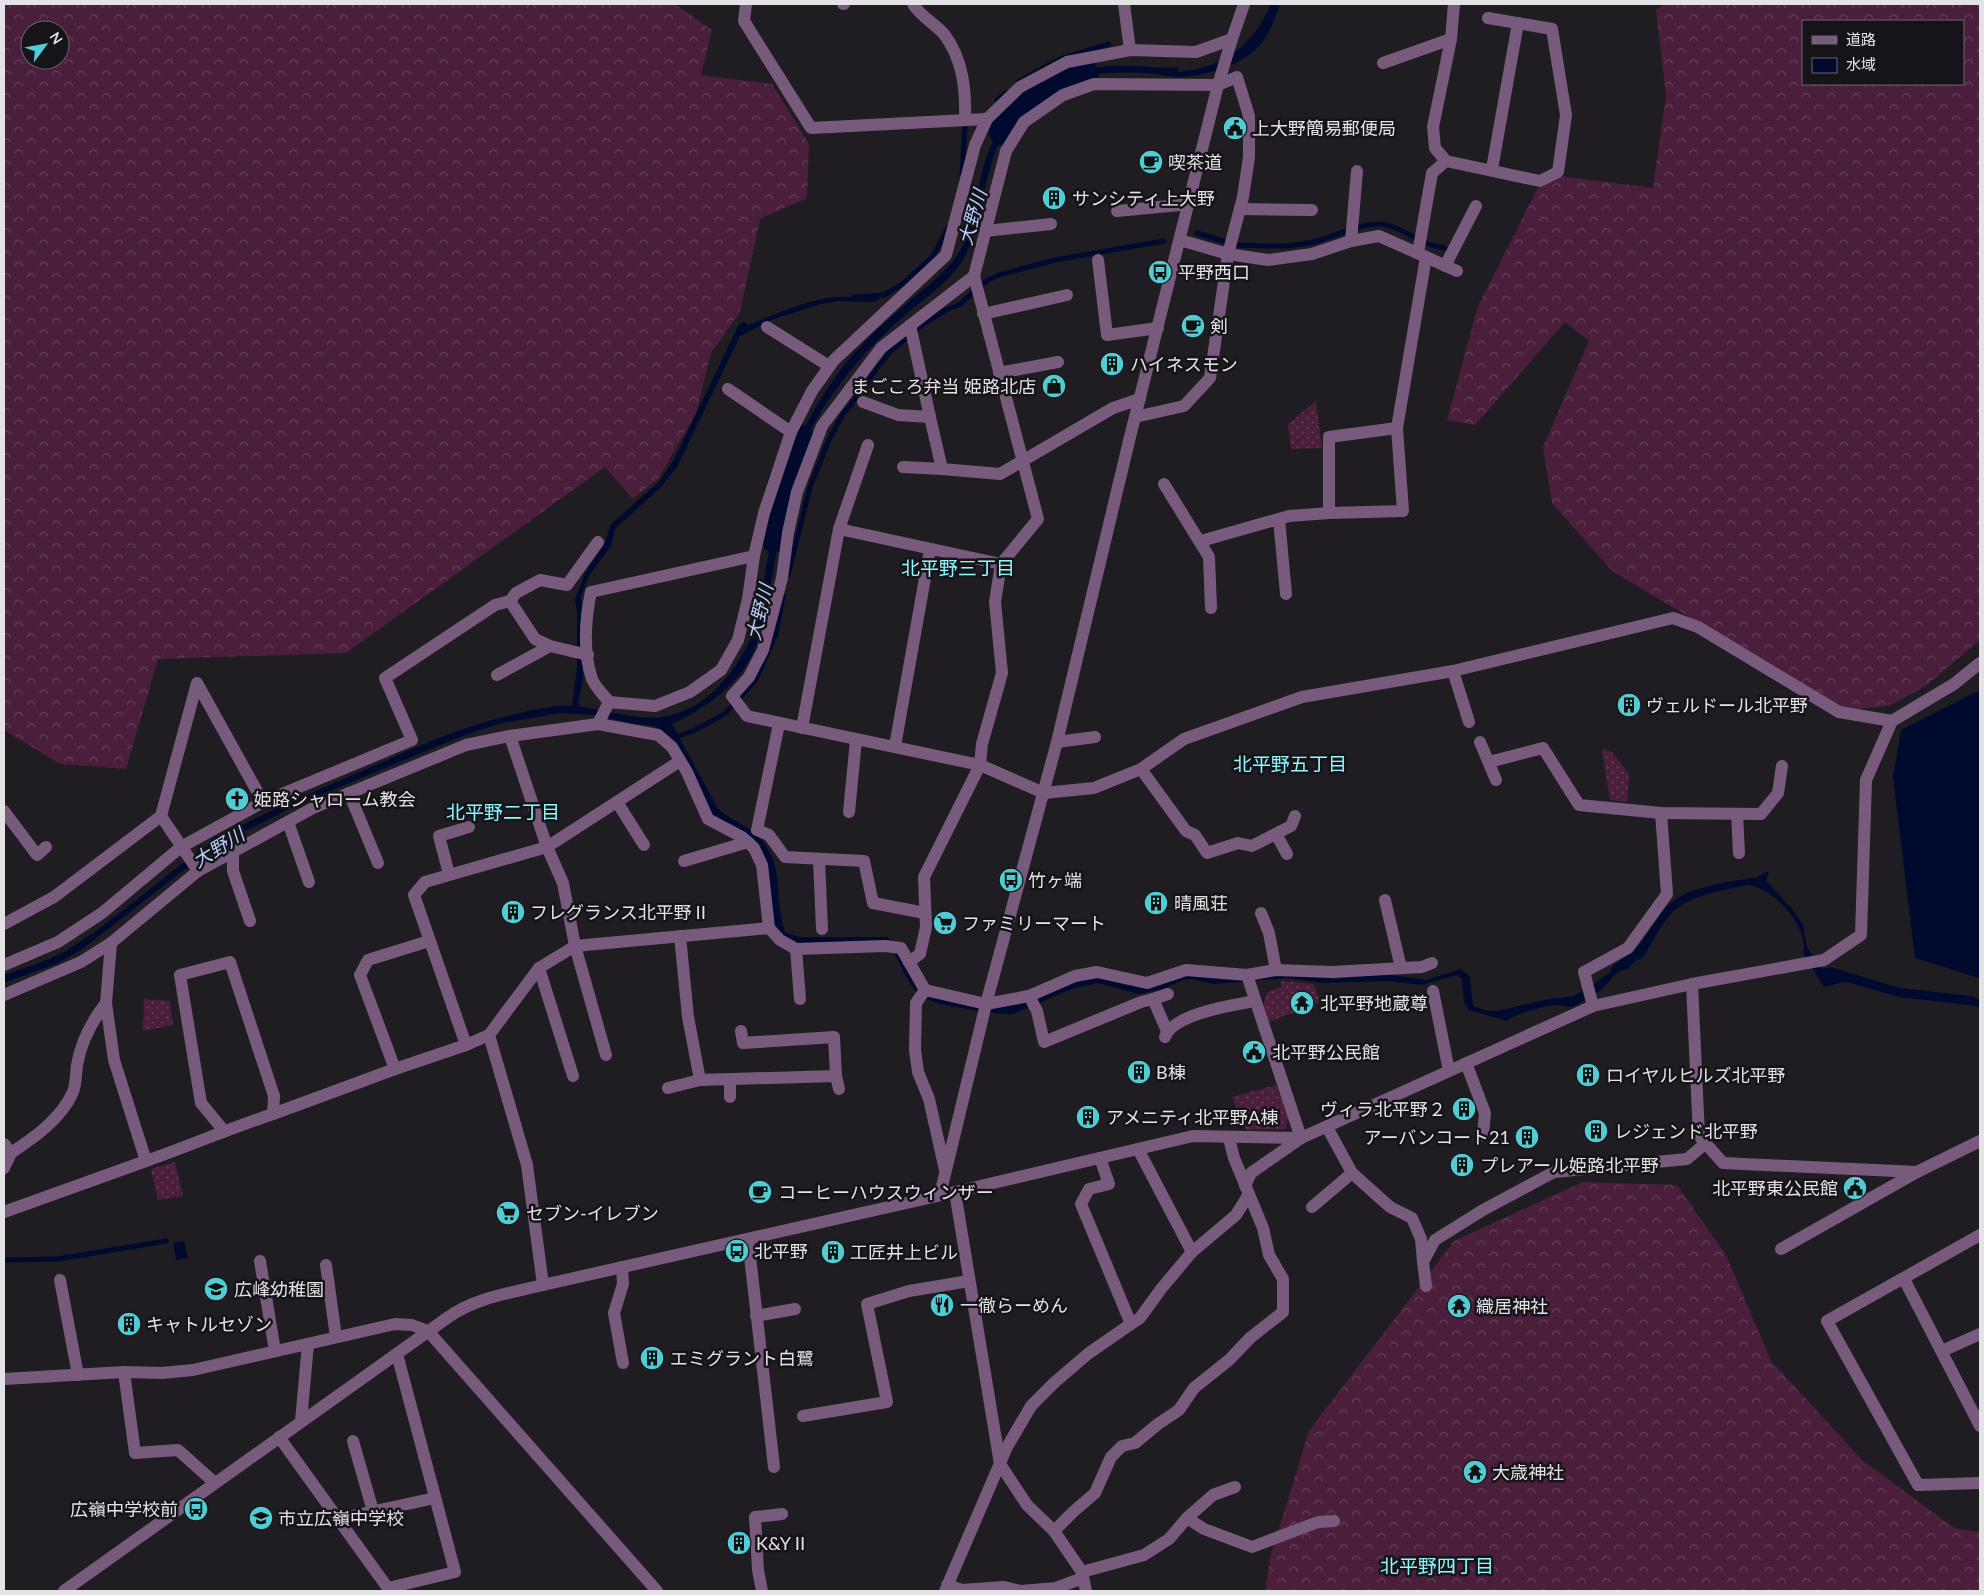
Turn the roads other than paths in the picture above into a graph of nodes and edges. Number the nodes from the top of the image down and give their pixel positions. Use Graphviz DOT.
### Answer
graph roads {
  1 [pos="746,4"];
  2 [pos="913,4"];
  3 [pos="1124,4"];
  4 [pos="1244,4"];
  5 [pos="1454,4"];
  6 [pos="1488,18"];
  7 [pos="1518,23"];
  8 [pos="1232,39"];
  9 [pos="1451,39"];
  10 [pos="1130,50"];
  11 [pos="1383,63"];
  12 [pos="1218,85"];
  13 [pos="965,120"];
  14 [pos="987,120"];
  15 [pos="1446,160"];
  16 [pos="1492,169"];
  17 [pos="1356,171"];
  18 [pos="1190,204"];
  19 [pos="1476,206"];
  20 [pos="1240,209"];
  21 [pos="1312,210"];
  22 [pos="1117,211"];
  23 [pos="1051,224"];
  24 [pos="985,231"];
  25 [pos="1180,240"];
  26 [pos="1352,241"];
  27 [pos="1228,254"];
  28 [pos="1422,255"];
  29 [pos="1098,260"];
  30 [pos="1445,266"];
  31 [pos="1457,271"];
  32 [pos="974,276"];
  33 [pos="1066,294"];
  34 [pos="983,314"];
  35 [pos="910,325"];
  36 [pos="767,327"];
  37 [pos="1158,328"];
  38 [pos="1058,362"];
  39 [pos="829,366"];
  40 [pos="999,373"];
  41 [pos="728,389"];
  42 [pos="1140,400"];
  43 [pos="863,402"];
  44 [pos="930,417"];
  45 [pos="1135,417"];
  46 [pos="1397,428"];
  47 [pos="791,432"];
  48 [pos="868,445"];
  49 [pos="1023,461"];
  50 [pos="903,467"];
  51 [pos="942,469"];
  52 [pos="1164,484"];
  53 [pos="1329,513"];
  54 [pos="1279,519"];
  55 [pos="839,529"];
  56 [pos="598,542"];
  57 [pos="1201,542"];
  58 [pos="930,550"];
  59 [pos="754,556"];
  60 [pos="1001,564"];
  61 [pos="1286,594"];
  62 [pos="510,601"];
  63 [pos="1212,608"];
  64 [pos="550,646"];
  65 [pos="588,655"];
  66 [pos="1980,662"];
  67 [pos="1453,671"];
  68 [pos="497,675"];
  69 [pos="609,702"];
  70 [pos="1892,721"];
  71 [pos="1468,722"];
  72 [pos="598,724"];
  73 [pos="779,724"];
  74 [pos="802,728"];
  75 [pos="510,736"];
  76 [pos="1095,737"];
  77 [pos="856,740"];
  78 [pos="1057,742"];
  79 [pos="1480,742"];
  80 [pos="895,746"];
  81 [pos="680,761"];
  82 [pos="1489,762"];
  83 [pos="980,765"];
  84 [pos="1782,766"];
  85 [pos="1141,769"];
  86 [pos="1496,780"];
  87 [pos="349,793"];
  88 [pos="1044,793"];
  89 [pos="263,802"];
  90 [pos="617,802"];
  91 [pos="4,811"];
  92 [pos="849,812"];
  93 [pos="1661,813"];
  94 [pos="1736,814"];
  95 [pos="161,816"];
  96 [pos="1296,816"];
  97 [pos="288,822"];
  98 [pos="463,825"];
  99 [pos="1276,834"];
  100 [pos="748,842"];
  101 [pos="644,845"];
  102 [pos="547,846"];
  103 [pos="46,847"];
  104 [pos="181,847"];
  105 [pos="233,852"];
  106 [pos="1739,853"];
  107 [pos="1287,854"];
  108 [pos="820,859"];
  109 [pos="684,860"];
  110 [pos="378,863"];
  111 [pos="198,871"];
  112 [pos="449,874"];
  113 [pos="309,882"];
  114 [pos="1385,900"];
  115 [pos="1261,913"];
  116 [pos="925,914"];
  117 [pos="250,921"];
  118 [pos="4,924"];
  119 [pos="769,928"];
  120 [pos="822,929"];
  121 [pos="680,936"];
  122 [pos="429,941"];
  123 [pos="111,943"];
  124 [pos="575,946"];
  125 [pos="796,949"];
  126 [pos="909,962"];
  127 [pos="1432,963"];
  128 [pos="4,965"];
  129 [pos="539,968"];
  130 [pos="1400,968"];
  131 [pos="1276,970"];
  132 [pos="1248,981"];
  133 [pos="1692,984"];
  134 [pos="925,990"];
  135 [pos="1433,991"];
  136 [pos="1168,994"];
  137 [pos="4,995"];
  138 [pos="1029,996"];
  139 [pos="800,999"];
  140 [pos="1153,999"];
  141 [pos="1255,1001"];
  142 [pos="106,1003"];
  143 [pos="1593,1006"];
  144 [pos="985,1010"];
  145 [pos="741,1032"];
  146 [pos="489,1035"];
  147 [pos="466,1045"];
  148 [pos="606,1055"];
  149 [pos="1466,1064"];
  150 [pos="395,1068"];
  151 [pos="1449,1071"];
  152 [pos="573,1076"];
  153 [pos="700,1080"];
  154 [pos="730,1080"];
  155 [pos="668,1088"];
  156 [pos="730,1097"];
  157 [pos="272,1114"];
  158 [pos="1327,1127"];
  159 [pos="224,1131"];
  160 [pos="1482,1135"];
  161 [pos="1229,1138"];
  162 [pos="1301,1138"];
  163 [pos="1980,1141"];
  164 [pos="1706,1143"];
  165 [pos="7,1149"];
  166 [pos="1138,1149"];
  167 [pos="1100,1158"];
  168 [pos="146,1161"];
  169 [pos="4,1168"];
  170 [pos="945,1172"];
  171 [pos="1917,1172"];
  172 [pos="1352,1173"];
  173 [pos="1247,1190"];
  174 [pos="954,1192"];
  175 [pos="940,1195"];
  176 [pos="1312,1207"];
  177 [pos="4,1212"];
  178 [pos="1980,1235"];
  179 [pos="748,1239"];
  180 [pos="1781,1249"];
  181 [pos="1192,1252"];
  182 [pos="260,1261"];
  183 [pos="1423,1262"];
  184 [pos="326,1265"];
  185 [pos="622,1267"];
  186 [pos="1904,1279"];
  187 [pos="60,1280"];
  188 [pos="969,1281"];
  189 [pos="543,1285"];
  190 [pos="1426,1286"];
  191 [pos="795,1309"];
  192 [pos="756,1316"];
  193 [pos="1131,1324"];
  194 [pos="428,1331"];
  195 [pos="1980,1334"];
  196 [pos="336,1337"];
  197 [pos="308,1344"];
  198 [pos="275,1351"];
  199 [pos="1942,1351"];
  200 [pos="397,1354"];
  201 [pos="623,1363"];
  202 [pos="124,1372"];
  203 [pos="78,1375"];
  204 [pos="4,1379"];
  205 [pos="803,1416"];
  206 [pos="301,1422"];
  207 [pos="1980,1426"];
  208 [pos="279,1437"];
  209 [pos="353,1441"];
  210 [pos="1000,1464"];
  211 [pos="774,1467"];
  212 [pos="215,1483"];
  213 [pos="1980,1483"];
  214 [pos="1236,1486"];
  215 [pos="435,1498"];
  216 [pos="373,1511"];
  217 [pos="782,1514"];
  218 [pos="1187,1518"];
  219 [pos="338,1520"];
  220 [pos="1334,1521"];
  221 [pos="1054,1531"];
  222 [pos="1083,1575"];
  223 [pos="946,1588"];
  224 [pos="389,1590"];
  225 [pos="64,1591"];
  226 [pos="657,1591"];
  227 [pos="762,1591"];
  228 [pos="1086,1591"];
  1 -- 13 [label="street"];
  2 -- 13 [label="street"];
  3 -- 10 [label="street"];
  4 -- 8 [label="street"];
  5 -- 9 [label="street"];
  6 -- 7 [label="street"];
  7 -- 16 [label="street"];
  7 -- 16 [label="street"];
  8 -- 10 [label="street"];
  8 -- 12 [label="street"];
  9 -- 11 [label="street"];
  9 -- 15 [label="street"];
  10 -- 14 [label="street"];
  12 -- 18 [label="street"];
  12 -- 20 [label="street"];
  12 -- 24 [label="street"];
  13 -- 14 [label="street"];
  14 -- 39 [label="street"];
  15 -- 16 [label="street"];
  15 -- 28 [label="street"];
  17 -- 26 [label="street"];
  18 -- 22 [label="street"];
  18 -- 25 [label="street"];
  19 -- 30 [label="street"];
  20 -- 21 [label="street"];
  20 -- 27 [label="street"];
  23 -- 24 [label="street"];
  24 -- 32 [label="street"];
  25 -- 27 [label="street"];
  25 -- 37 [label="street"];
  26 -- 27 [label="street"];
  26 -- 28 [label="street"];
  27 -- 45 [label="street"];
  28 -- 30 [label="street"];
  28 -- 46 [label="street"];
  29 -- 37 [label="street"];
  30 -- 31 [label="street"];
  32 -- 34 [label="street"];
  32 -- 35 [label="street"];
  33 -- 34 [label="street"];
  34 -- 40 [label="street"];
  35 -- 44 [label="street"];
  35 -- 73 [label="street"];
  36 -- 39 [label="street"];
  37 -- 42 [label="street"];
  38 -- 40 [label="street"];
  39 -- 47 [label="street"];
  40 -- 49 [label="street"];
  41 -- 47 [label="street"];
  42 -- 45 [label="street"];
  42 -- 49 [label="street"];
  43 -- 44 [label="street"];
  44 -- 51 [label="street"];
  45 -- 78 [label="street"];
  46 -- 53 [label="street"];
  46 -- 53 [label="street"];
  47 -- 59 [label="street"];
  48 -- 55 [label="street"];
  49 -- 51 [label="street"];
  49 -- 60 [label="street"];
  50 -- 51 [label="street"];
  52 -- 57 [label="street"];
  53 -- 54 [label="street"];
  54 -- 57 [label="street"];
  54 -- 61 [label="street"];
  55 -- 58 [label="street"];
  55 -- 74 [label="street"];
  56 -- 62 [label="street"];
  57 -- 63 [label="street"];
  58 -- 60 [label="street"];
  58 -- 80 [label="street"];
  59 -- 65 [label="street"];
  59 -- 69 [label="street"];
  60 -- 83 [label="street"];
  62 -- 64 [label="street"];
  62 -- 89 [label="street"];
  64 -- 65 [label="street"];
  64 -- 68 [label="street"];
  65 -- 69 [label="street"];
  66 -- 70 [label="street"];
  67 -- 70 [label="street"];
  67 -- 71 [label="street"];
  67 -- 85 [label="street"];
  69 -- 72 [label="street"];
  70 -- 133 [label="street"];
  72 -- 75 [label="street"];
  72 -- 81 [label="street"];
  73 -- 74 [label="street"];
  73 -- 108 [label="street"];
  74 -- 77 [label="street"];
  75 -- 87 [label="street"];
  75 -- 102 [label="street"];
  76 -- 78 [label="street"];
  77 -- 80 [label="street"];
  77 -- 92 [label="street"];
  78 -- 88 [label="street"];
  79 -- 82 [label="street"];
  80 -- 83 [label="street"];
  81 -- 90 [label="street"];
  81 -- 100 [label="street"];
  82 -- 86 [label="street"];
  82 -- 93 [label="street"];
  83 -- 88 [label="street"];
  83 -- 116 [label="street"];
  84 -- 94 [label="street"];
  85 -- 88 [label="street"];
  85 -- 99 [label="street"];
  87 -- 97 [label="street"];
  87 -- 110 [label="street"];
  88 -- 144 [label="street"];
  89 -- 95 [label="street"];
  89 -- 104 [label="street"];
  90 -- 101 [label="street"];
  90 -- 102 [label="street"];
  91 -- 103 [label="street"];
  93 -- 94 [label="street"];
  93 -- 143 [label="street"];
  94 -- 106 [label="street"];
  95 -- 104 [label="street"];
  95 -- 118 [label="street"];
  96 -- 99 [label="street"];
  97 -- 105 [label="street"];
  97 -- 113 [label="street"];
  98 -- 112 [label="street"];
  99 -- 107 [label="street"];
  100 -- 109 [label="street"];
  100 -- 119 [label="street"];
  102 -- 112 [label="street"];
  102 -- 124 [label="street"];
  104 -- 111 [label="street"];
  104 -- 128 [label="street"];
  105 -- 111 [label="street"];
  105 -- 117 [label="street"];
  108 -- 116 [label="street"];
  108 -- 120 [label="street"];
  111 -- 123 [label="street"];
  112 -- 122 [label="street"];
  114 -- 130 [label="street"];
  115 -- 131 [label="street"];
  116 -- 126 [label="street"];
  119 -- 121 [label="street"];
  119 -- 125 [label="street"];
  121 -- 124 [label="street"];
  121 -- 153 [label="street"];
  122 -- 147 [label="street"];
  122 -- 150 [label="street"];
  123 -- 137 [label="street"];
  123 -- 142 [label="street"];
  124 -- 129 [label="street"];
  124 -- 148 [label="street"];
  125 -- 126 [label="street"];
  125 -- 139 [label="street"];
  126 -- 134 [label="street"];
  127 -- 130 [label="street"];
  129 -- 146 [label="street"];
  129 -- 152 [label="street"];
  130 -- 131 [label="street"];
  131 -- 132 [label="street"];
  132 -- 138 [label="street"];
  132 -- 141 [label="street"];
  133 -- 143 [label="street"];
  133 -- 164 [label="street"];
  134 -- 144 [label="street"];
  134 -- 170 [label="street"];
  135 -- 151 [label="street"];
  136 -- 140 [label="street"];
  138 -- 140 [label="street"];
  138 -- 144 [label="street"];
  140 -- 141 [label="street"];
  141 -- 162 [label="street"];
  142 -- 165 [label="street"];
  142 -- 168 [label="street"];
  143 -- 149 [label="street"];
  144 -- 170 [label="street"];
  145 -- 154 [label="street"];
  146 -- 147 [label="street"];
  146 -- 189 [label="street"];
  147 -- 150 [label="street"];
  149 -- 151 [label="street"];
  149 -- 160 [label="street"];
  150 -- 157 [label="street"];
  151 -- 158 [label="street"];
  153 -- 154 [label="street"];
  153 -- 155 [label="street"];
  154 -- 156 [label="street"];
  157 -- 159 [label="street"];
  157 -- 159 [label="street"];
  158 -- 162 [label="street"];
  158 -- 172 [label="street"];
  159 -- 168 [label="street"];
  161 -- 162 [label="street"];
  161 -- 166 [label="street"];
  161 -- 173 [label="street"];
  162 -- 173 [label="street"];
  163 -- 171 [label="street"];
  164 -- 171 [label="street"];
  164 -- 183 [label="street"];
  165 -- 169 [label="street"];
  166 -- 167 [label="street"];
  166 -- 181 [label="street"];
  167 -- 174 [label="street"];
  167 -- 193 [label="street"];
  168 -- 177 [label="street"];
  170 -- 175 [label="street"];
  171 -- 180 [label="street"];
  172 -- 176 [label="street"];
  172 -- 183 [label="street"];
  173 -- 181 [label="street"];
  173 -- 221 [label="street"];
  174 -- 175 [label="street"];
  174 -- 188 [label="street"];
  175 -- 179 [label="street"];
  178 -- 186 [label="street"];
  179 -- 185 [label="street"];
  179 -- 192 [label="street"];
  181 -- 193 [label="street"];
  182 -- 198 [label="street"];
  183 -- 190 [label="street"];
  184 -- 196 [label="street"];
  185 -- 189 [label="street"];
  185 -- 201 [label="street"];
  186 -- 199 [label="street"];
  186 -- 213 [label="street"];
  187 -- 203 [label="street"];
  188 -- 205 [label="street"];
  188 -- 210 [label="street"];
  189 -- 194 [label="street"];
  191 -- 192 [label="street"];
  192 -- 211 [label="street"];
  193 -- 210 [label="street"];
  194 -- 196 [label="street"];
  194 -- 200 [label="street"];
  194 -- 226 [label="street"];
  195 -- 199 [label="street"];
  196 -- 197 [label="street"];
  197 -- 198 [label="street"];
  197 -- 206 [label="street"];
  198 -- 202 [label="street"];
  199 -- 207 [label="street"];
  200 -- 206 [label="street"];
  200 -- 215 [label="street"];
  202 -- 203 [label="street"];
  202 -- 212 [label="street"];
  203 -- 204 [label="street"];
  206 -- 208 [label="street"];
  208 -- 212 [label="street"];
  208 -- 219 [label="street"];
  209 -- 216 [label="street"];
  210 -- 221 [label="street"];
  210 -- 223 [label="street"];
  212 -- 225 [label="street"];
  214 -- 218 [label="street"];
  215 -- 216 [label="street"];
  215 -- 224 [label="street"];
  216 -- 219 [label="street"];
  217 -- 227 [label="street"];
  218 -- 220 [label="street"];
  218 -- 222 [label="street"];
  219 -- 224 [label="street"];
  221 -- 222 [label="street"];
  222 -- 223 [label="street"];
  222 -- 228 [label="street"];
}
